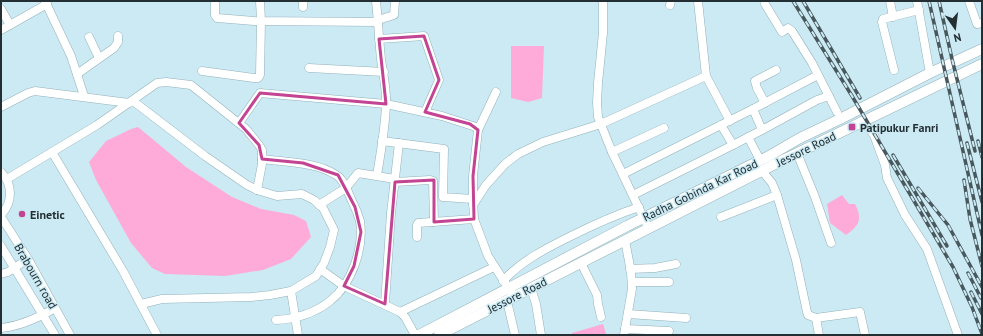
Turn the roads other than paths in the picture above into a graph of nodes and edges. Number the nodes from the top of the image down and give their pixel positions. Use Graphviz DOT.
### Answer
graph roads {
  1 [pos="215,1"];
  2 [pos="260,1"];
  3 [pos="376,1"];
  4 [pos="395,1"];
  5 [pos="603,1"];
  6 [pos="698,1"];
  7 [pos="890,1"];
  8 [pos="917,1"];
  9 [pos="969,1"];
  10 [pos="46,3"];
  11 [pos="765,4"];
  12 [pos="1,9"];
  13 [pos="919,10"];
  14 [pos="893,17"];
  15 [pos="261,21"];
  16 [pos="378,21"];
  17 [pos="982,23"];
  18 [pos="10,25"];
  19 [pos="1,30"];
  20 [pos="118,36"];
  21 [pos="89,37"];
  22 [pos="379,39"];
  23 [pos="982,50"];
  24 [pos="99,58"];
  25 [pos="982,64"];
  26 [pos="309,68"];
  27 [pos="776,70"];
  28 [pos="894,70"];
  29 [pos="202,71"];
  30 [pos="384,72"];
  31 [pos="930,73"];
  32 [pos="77,74"];
  33 [pos="818,75"];
  34 [pos="706,76"];
  35 [pos="496,92"];
  36 [pos="84,96"];
  37 [pos="829,96"];
  38 [pos="131,102"];
  39 [pos="765,103"];
  40 [pos="386,104"];
  41 [pos="1,106"];
  42 [pos="753,109"];
  43 [pos="425,112"];
  44 [pos="837,112"];
  45 [pos="730,121"];
  46 [pos="863,121"];
  47 [pos="240,123"];
  48 [pos="601,124"];
  49 [pos="721,125"];
  50 [pos="664,128"];
  51 [pos="478,130"];
  52 [pos="762,130"];
  53 [pos="748,137"];
  54 [pos="382,141"];
  55 [pos="399,143"];
  56 [pos="733,145"];
  57 [pos="52,152"];
  58 [pos="612,152"];
  59 [pos="797,153"];
  60 [pos="262,159"];
  61 [pos="767,161"];
  62 [pos="762,171"];
  63 [pos="1,172"];
  64 [pos="623,174"];
  65 [pos="377,175"];
  66 [pos="7,179"];
  67 [pos="395,180"];
  68 [pos="346,188"];
  69 [pos="257,190"];
  70 [pos="777,194"];
  71 [pos="633,195"];
  72 [pos="473,202"];
  73 [pos="319,205"];
  74 [pos="639,208"];
  75 [pos="1,216"];
  76 [pos="721,217"];
  77 [pos="644,218"];
  78 [pos="474,219"];
  79 [pos="434,222"];
  80 [pos="649,228"];
  81 [pos="417,238"];
  82 [pos="625,240"];
  83 [pos="831,243"];
  84 [pos="1,246"];
  85 [pos="28,259"];
  86 [pos="581,263"];
  87 [pos="676,264"];
  88 [pos="15,267"];
  89 [pos="494,267"];
  90 [pos="320,269"];
  91 [pos="630,269"];
  92 [pos="1,274"];
  93 [pos="632,282"];
  94 [pos="669,282"];
  95 [pos="344,286"];
  96 [pos="531,288"];
  97 [pos="291,291"];
  98 [pos="508,292"];
  99 [pos="141,304"];
  100 [pos="384,304"];
  101 [pos="55,308"];
  102 [pos="400,312"];
  103 [pos="628,314"];
  104 [pos="43,315"];
  105 [pos="601,317"];
  106 [pos="295,318"];
  107 [pos="686,318"];
  108 [pos="816,318"];
  109 [pos="276,320"];
  110 [pos="1,328"];
  111 [pos="669,331"];
  112 [pos="624,332"];
  113 [pos="55,335"];
  114 [pos="70,335"];
  115 [pos="157,335"];
  116 [pos="298,335"];
  117 [pos="415,335"];
  118 [pos="419,335"];
  119 [pos="439,335"];
  120 [pos="515,335"];
  121 [pos="541,335"];
  122 [pos="819,335"];
  123 [pos="865,335"];
  124 [pos="958,335"];
  1 -- 15 [label="street"];
  2 -- 15 [label="street"];
  3 -- 16 [label="street"];
  4 -- 16 [label="street"];
  5 -- 48 [label="street"];
  6 -- 34 [label="street"];
  7 -- 14 [label="street"];
  8 -- 13 [label="street"];
  9 -- 17 [label="street"];
  10 -- 18 [label="street"];
  10 -- 32 [label="street"];
  11 -- 33 [label="street"];
  12 -- 18 [label="street"];
  13 -- 14 [label="street"];
  13 -- 31 [label="street"];
  14 -- 28 [label="street"];
  15 -- 16 [label="street"];
  15 -- 29 [label="street"];
  16 -- 22 [label="street"];
  18 -- 19 [label="street"];
  20 -- 24 [label="street"];
  21 -- 24 [label="street"];
  22 -- 30 [label="street"];
  22 -- 43 [label="street"];
  23 -- 31 [label="main road, Radha Gobinda Kar Road"];
  24 -- 32 [label="street"];
  25 -- 46 [label="main road, Jessore Road"];
  26 -- 30 [label="street"];
  27 -- 39 [label="street"];
  30 -- 40 [label="street"];
  31 -- 61 [label="main road, Radha Gobinda Kar Road"];
  32 -- 36 [label="street"];
  33 -- 37 [label="street"];
  33 -- 39 [label="street"];
  34 -- 45 [label="street"];
  34 -- 48 [label="street"];
  35 -- 51 [label="street"];
  36 -- 38 [label="street"];
  36 -- 41 [label="street"];
  37 -- 44 [label="street"];
  37 -- 52 [label="street"];
  38 -- 47 [label="street"];
  38 -- 57 [label="street"];
  38 -- 69 [label="street"];
  39 -- 42 [label="street"];
  40 -- 43 [label="street"];
  40 -- 47 [label="street"];
  40 -- 54 [label="street"];
  42 -- 45 [label="street"];
  42 -- 52 [label="street"];
  43 -- 51 [label="street"];
  45 -- 49 [label="street"];
  46 -- 59 [label="main road, Jessore Road"];
  46 -- 124 [label="street"];
  47 -- 60 [label="street"];
  48 -- 58 [label="street"];
  48 -- 72 [label="street"];
  49 -- 56 [label="street"];
  49 -- 64 [label="street"];
  50 -- 58 [label="street"];
  51 -- 72 [label="street"];
  52 -- 53 [label="street"];
  53 -- 56 [label="street"];
  53 -- 61 [label="street"];
  54 -- 55 [label="street"];
  54 -- 65 [label="street"];
  55 -- 67 [label="street"];
  55 -- 72 [label="street"];
  56 -- 71 [label="street"];
  57 -- 66 [label="street"];
  57 -- 99 [label="street"];
  58 -- 64 [label="street"];
  59 -- 61 [label="main road, Jessore Road"];
  59 -- 83 [label="street"];
  60 -- 68 [label="street"];
  60 -- 69 [label="street"];
  61 -- 62 [label="main road, Jessore Road"];
  61 -- 77 [label="main road, Radha Gobinda Kar Road"];
  62 -- 70 [label="street"];
  62 -- 80 [label="main road, Jessore Road"];
  63 -- 66 [label="street"];
  64 -- 71 [label="street"];
  65 -- 67 [label="street"];
  65 -- 68 [label="street"];
  66 -- 75 [label="street"];
  67 -- 79 [label="street"];
  67 -- 100 [label="street"];
  68 -- 73 [label="street"];
  68 -- 95 [label="street"];
  69 -- 73 [label="street"];
  70 -- 76 [label="street"];
  70 -- 108 [label="street"];
  71 -- 74 [label="street"];
  72 -- 78 [label="street"];
  73 -- 90 [label="street"];
  74 -- 77 [label="street"];
  74 -- 98 [label="street"];
  75 -- 85 [label="street, Brabourn road"];
  77 -- 80 [label="street"];
  77 -- 98 [label="main road, Radha Gobinda Kar Road"];
  78 -- 79 [label="street"];
  78 -- 89 [label="street"];
  79 -- 81 [label="street"];
  80 -- 82 [label="main road, Jessore Road"];
  82 -- 86 [label="main road, Jessore Road"];
  82 -- 91 [label="street"];
  84 -- 88 [label="street"];
  85 -- 88 [label="street"];
  85 -- 101 [label="street, Brabourn road"];
  86 -- 96 [label="main road, Jessore Road"];
  86 -- 105 [label="street"];
  87 -- 91 [label="street"];
  88 -- 92 [label="street"];
  88 -- 104 [label="street"];
  89 -- 98 [label="street"];
  89 -- 102 [label="street"];
  90 -- 95 [label="street"];
  90 -- 97 [label="street"];
  91 -- 93 [label="street"];
  93 -- 94 [label="street"];
  93 -- 103 [label="street"];
  95 -- 100 [label="street"];
  95 -- 106 [label="street"];
  96 -- 98 [label="main road, Jessore Road"];
  96 -- 121 [label="street"];
  97 -- 99 [label="street"];
  97 -- 106 [label="street"];
  98 -- 118 [label="main road, Radha Gobinda Kar Road"];
  98 -- 119 [label="main road, Jessore Road"];
  98 -- 120 [label="street"];
  99 -- 115 [label="street"];
  100 -- 102 [label="street"];
  101 -- 104 [label="street"];
  101 -- 114 [label="street, Brabourn road"];
  102 -- 117 [label="street"];
  103 -- 107 [label="street"];
  103 -- 112 [label="street"];
  104 -- 110 [label="street"];
  104 -- 113 [label="street"];
  106 -- 109 [label="street"];
  106 -- 116 [label="street"];
  108 -- 122 [label="street"];
  108 -- 123 [label="street"];
  111 -- 112 [label="street"];
}
